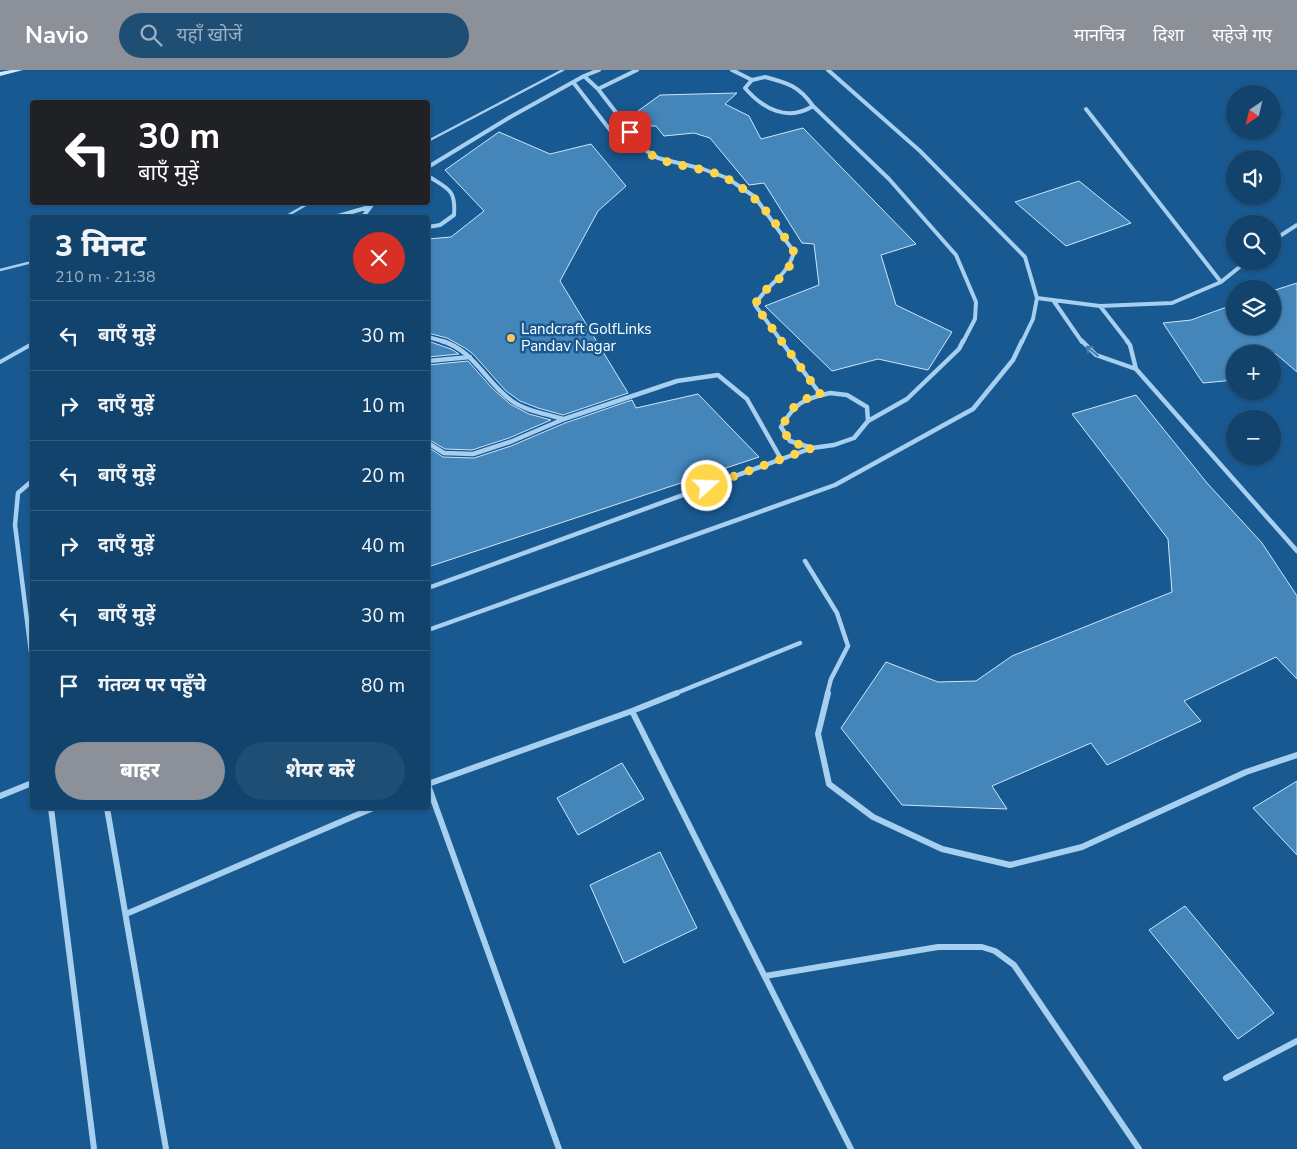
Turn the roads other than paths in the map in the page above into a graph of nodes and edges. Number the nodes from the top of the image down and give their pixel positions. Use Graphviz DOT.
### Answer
graph roads {
  1 [pos="20,70"];
  2 [pos="563,70"];
  3 [pos="599,70"];
  4 [pos="637,70"];
  5 [pos="732,70"];
  6 [pos="828,70"];
  7 [pos="0,74"];
  8 [pos="584,76"];
  9 [pos="752,80"];
  10 [pos="572,82"];
  11 [pos="598,89"];
  12 [pos="813,106"];
  13 [pos="1086,109"];
  14 [pos="617,139"];
  15 [pos="430,140"];
  16 [pos="430,167"];
  17 [pos="430,177"];
  18 [pos="306,205"];
  19 [pos="369,207"];
  20 [pos="288,215"];
  21 [pos="341,215"];
  22 [pos="364,215"];
  23 [pos="1297,225"];
  24 [pos="430,227"];
  25 [pos="1281,235"];
  26 [pos="30,262"];
  27 [pos="0,270"];
  28 [pos="1235,270"];
  29 [pos="1221,282"];
  30 [pos="1037,298"];
  31 [pos="1053,300"];
  32 [pos="1100,306"];
  33 [pos="430,338"];
  34 [pos="30,345"];
  35 [pos="471,357"];
  36 [pos="430,361"];
  37 [pos="0,362"];
  38 [pos="1136,369"];
  39 [pos="821,395"];
  40 [pos="564,419"];
  41 [pos="868,421"];
  42 [pos="430,444"];
  43 [pos="812,448"];
  44 [pos="781,459"];
  45 [pos="30,483"];
  46 [pos="1297,550"];
  47 [pos="806,561"];
  48 [pos="430,587"];
  49 [pos="430,629"];
  50 [pos="800,642"];
  51 [pos="30,644"];
  52 [pos="632,711"];
  53 [pos="1297,755"];
  54 [pos="430,783"];
  55 [pos="30,784"];
  56 [pos="430,790"];
  57 [pos="0,796"];
  58 [pos="52,810"];
  59 [pos="107,810"];
  60 [pos="368,810"];
  61 [pos="126,914"];
  62 [pos="765,976"];
  63 [pos="1297,1041"];
  64 [pos="1226,1078"];
  65 [pos="94,1149"];
  66 [pos="166,1149"];
  67 [pos="559,1149"];
  68 [pos="852,1149"];
  69 [pos="1139,1149"];
  1 -- 7 [label="street"];
  2 -- 15 [label="lane"];
  3 -- 8 [label="street"];
  4 -- 11 [label="street"];
  5 -- 9 [label="street"];
  6 -- 30 [label="street"];
  8 -- 10 [label="street"];
  8 -- 11 [label="street"];
  9 -- 12 [label="street"];
  9 -- 12 [label="street"];
  10 -- 14 [label="street"];
  10 -- 16 [label="street"];
  11 -- 39 [label="street"];
  12 -- 41 [label="street"];
  13 -- 29 [label="street"];
  17 -- 24 [label="street"];
  18 -- 20 [label="lane"];
  19 -- 21 [label="street"];
  19 -- 22 [label="street"];
  23 -- 25 [label="street"];
  26 -- 27 [label="lane"];
  28 -- 29 [label="street"];
  29 -- 32 [label="street"];
  30 -- 31 [label="street"];
  30 -- 49 [label="street"];
  31 -- 32 [label="street"];
  38 -- 31 [label="street, one-way"];
  32 -- 38 [label="street"];
  33 -- 35 [label="street"];
  34 -- 37 [label="lane"];
  35 -- 36 [label="street"];
  35 -- 40 [label="street"];
  38 -- 46 [label="street"];
  39 -- 41 [label="street"];
  39 -- 43 [label="street"];
  40 -- 42 [label="street"];
  40 -- 44 [label="street"];
  41 -- 43 [label="street"];
  43 -- 44 [label="street"];
  44 -- 48 [label="street"];
  45 -- 51 [label="street"];
  47 -- 53 [label="street"];
  50 -- 52 [label="street"];
  52 -- 54 [label="street"];
  52 -- 62 [label="street"];
  55 -- 57 [label="street"];
  56 -- 67 [label="street"];
  58 -- 65 [label="street"];
  59 -- 61 [label="street"];
  60 -- 61 [label="street"];
  61 -- 66 [label="street"];
  62 -- 68 [label="street"];
  62 -- 69 [label="street"];
  63 -- 64 [label="street"];
}
